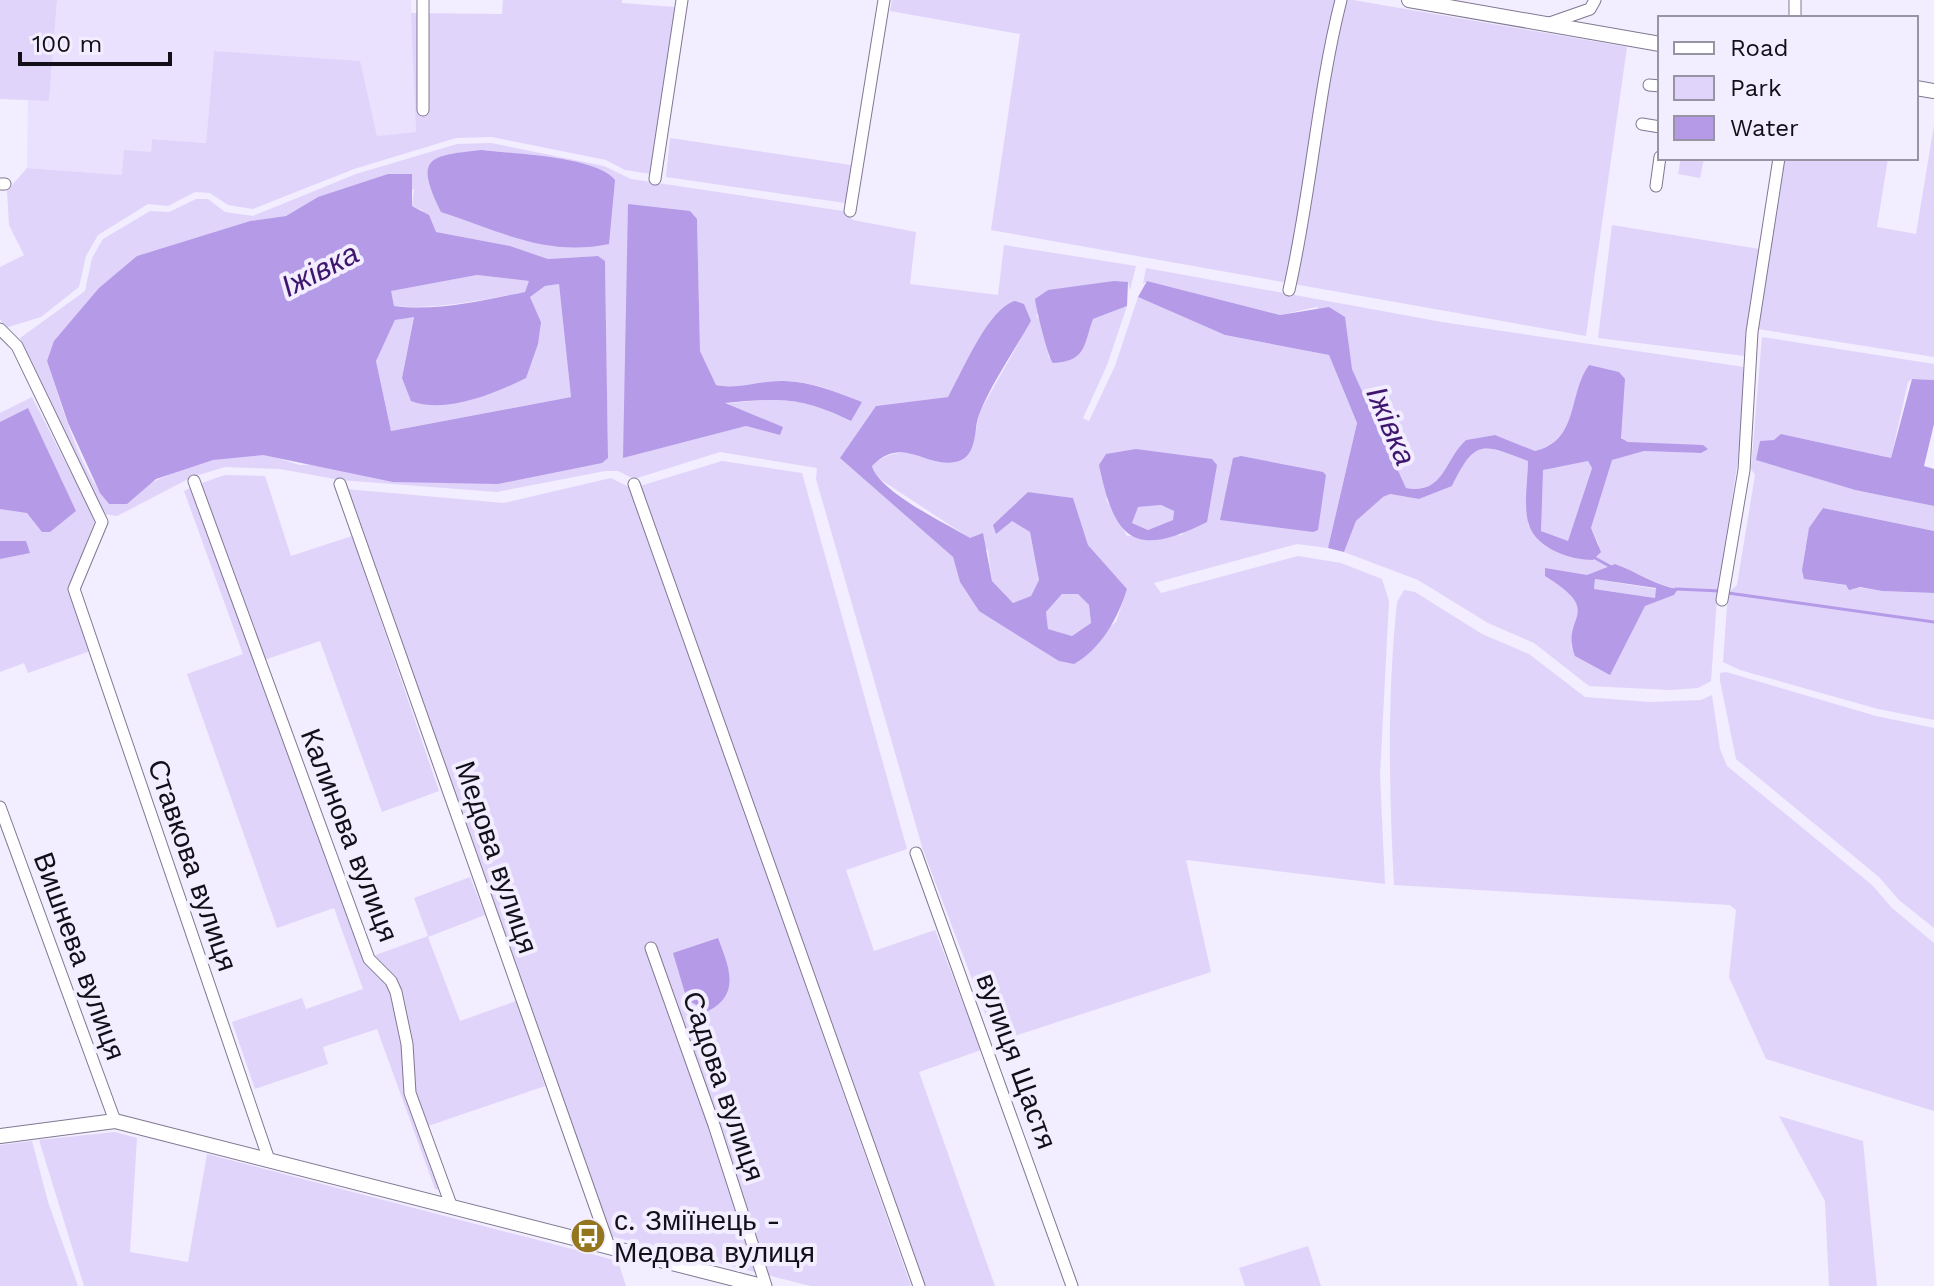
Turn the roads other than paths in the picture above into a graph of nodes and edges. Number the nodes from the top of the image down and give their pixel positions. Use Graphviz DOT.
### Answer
graph roads {
  1 [pos="423,0"];
  2 [pos="682,0"];
  3 [pos="884,0"];
  4 [pos="1341,0"];
  5 [pos="1409,0"];
  6 [pos="1595,0"];
  7 [pos="1439,3"];
  8 [pos="1546,24"];
  9 [pos="1658,44"];
  10 [pos="423,110"];
  11 [pos="1642,124"];
  12 [pos="1658,127"];
  13 [pos="1660,160"];
  14 [pos="1779,160"];
  15 [pos="655,179"];
  16 [pos="1656,186"];
  17 [pos="850,211"];
  18 [pos="1289,290"];
  19 [pos="1,331"];
  20 [pos="194,481"];
  21 [pos="340,484"];
  22 [pos="634,484"];
  23 [pos="1722,600"];
  24 [pos="0,807"];
  25 [pos="916,853"];
  26 [pos="651,948"];
  27 [pos="115,1121"];
  28 [pos="0,1136"];
  29 [pos="268,1157"];
  30 [pos="451,1205"];
  31 [pos="609,1246"];
  32 [pos="764,1286"];
  33 [pos="919,1286"];
  34 [pos="1072,1286"];
  1 -- 10 [label="street"];
  2 -- 15 [label="street"];
  3 -- 17 [label="street"];
  4 -- 18 [label="street"];
  5 -- 7 [label="street"];
  6 -- 8 [label="street"];
  7 -- 8 [label="street"];
  8 -- 9 [label="street"];
  11 -- 12 [label="street"];
  13 -- 16 [label="street"];
  14 -- 23 [label="street"];
  19 -- 29 [label="street, Ставкова вулиця"];
  20 -- 30 [label="street, Калинова вулиця"];
  21 -- 31 [label="street, Медова вулиця"];
  22 -- 33 [label="street"];
  24 -- 27 [label="street, Вишнева вулиця"];
  25 -- 34 [label="street, вулиця Щастя"];
  26 -- 32 [label="street, Садова вулиця"];
  27 -- 28 [label="street"];
  27 -- 29 [label="street"];
  29 -- 30 [label="street"];
  30 -- 31 [label="street"];
  31 -- 32 [label="street"];
}
